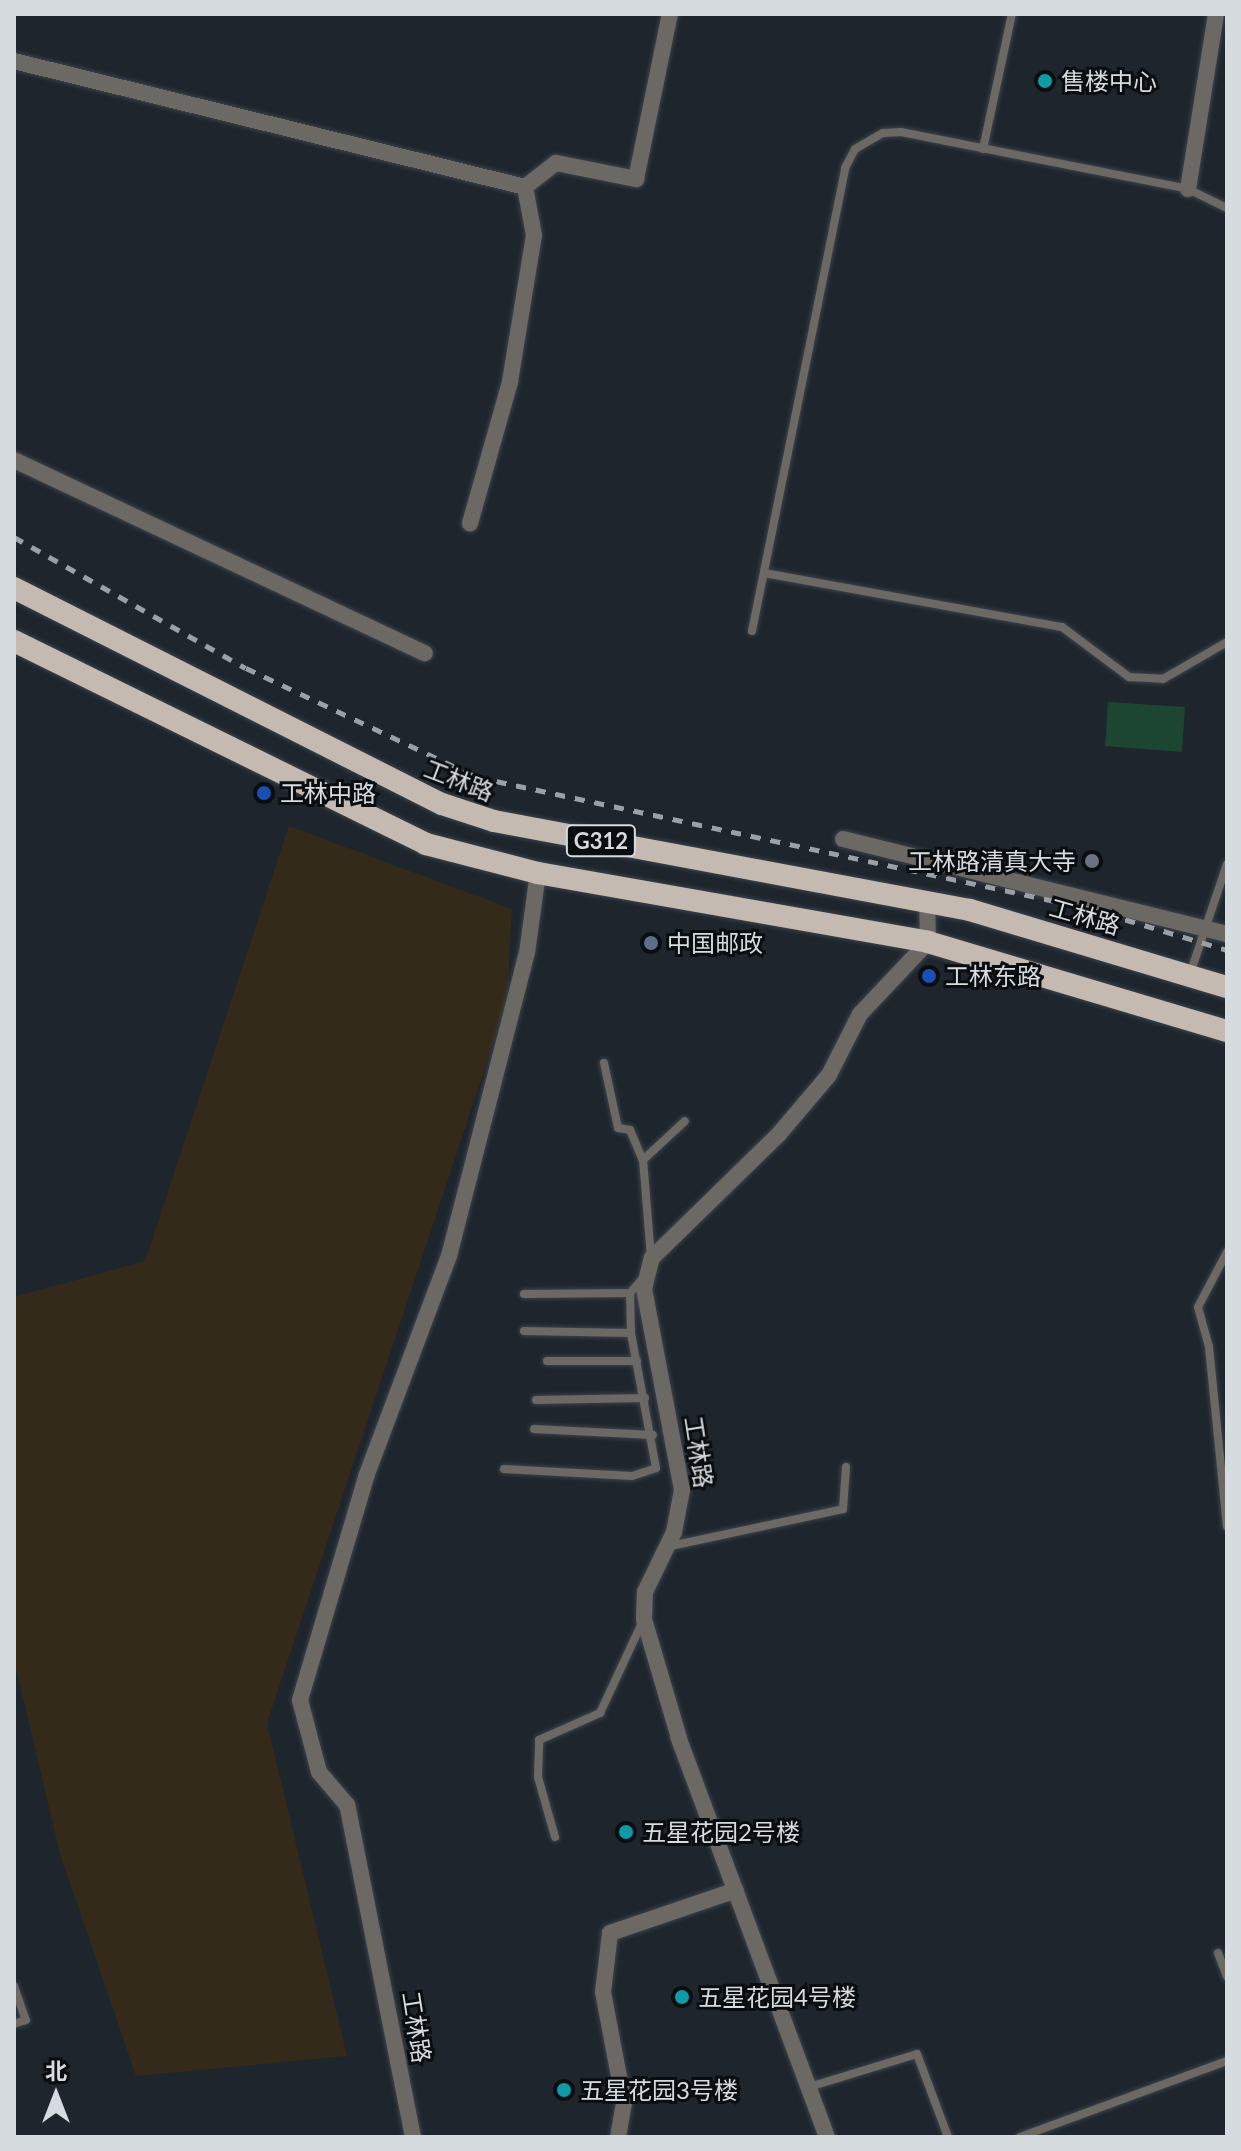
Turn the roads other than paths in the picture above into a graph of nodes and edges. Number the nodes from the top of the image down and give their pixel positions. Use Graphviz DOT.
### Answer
graph roads {
  1 [pos="670,14"];
  2 [pos="1012,14"];
  3 [pos="1216,14"];
  4 [pos="14,61"];
  5 [pos="983,149"];
  6 [pos="525,187"];
  7 [pos="1188,189"];
  8 [pos="1226,206"];
  9 [pos="14,460"];
  10 [pos="470,523"];
  11 [pos="764,573"];
  12 [pos="14,588"];
  13 [pos="752,631"];
  14 [pos="14,641"];
  15 [pos="1227,642"];
  16 [pos="425,653"];
  17 [pos="843,839"];
  18 [pos="1227,864"];
  19 [pos="538,873"];
  20 [pos="927,900"];
  21 [pos="1205,927"];
  22 [pos="1227,934"];
  23 [pos="928,942"];
  24 [pos="1189,975"];
  25 [pos="1227,987"];
  26 [pos="1227,1031"];
  27 [pos="604,1063"];
  28 [pos="685,1121"];
  29 [pos="643,1160"];
  30 [pos="1227,1252"];
  31 [pos="652,1258"];
  32 [pos="646,1275"];
  33 [pos="630,1293"];
  34 [pos="524,1294"];
  35 [pos="524,1331"];
  36 [pos="631,1333"];
  37 [pos="547,1361"];
  38 [pos="637,1361"];
  39 [pos="645,1398"];
  40 [pos="536,1400"];
  41 [pos="534,1429"];
  42 [pos="653,1435"];
  43 [pos="846,1467"];
  44 [pos="504,1469"];
  45 [pos="1227,1526"];
  46 [pos="666,1547"];
  47 [pos="644,1619"];
  48 [pos="555,1837"];
  49 [pos="736,1890"];
  50 [pos="1218,1953"];
  51 [pos="1227,1976"];
  52 [pos="14,1986"];
  53 [pos="14,2024"];
  54 [pos="1227,2061"];
  55 [pos="808,2087"];
  56 [pos="413,2137"];
  57 [pos="618,2137"];
  58 [pos="827,2137"];
  59 [pos="948,2137"];
  60 [pos="1020,2137"];
  1 -- 6 [label="street"];
  2 -- 5 [label="lane"];
  3 -- 7 [label="street"];
  4 -- 6 [label="street"];
  5 -- 7 [label="lane"];
  5 -- 11 [label="lane"];
  6 -- 10 [label="street"];
  7 -- 8 [label="lane"];
  9 -- 16 [label="street"];
  11 -- 13 [label="lane"];
  11 -- 15 [label="lane"];
  12 -- 20 [label="highway, 工林路 / G312"];
  14 -- 19 [label="highway, G312"];
  17 -- 21 [label="street"];
  18 -- 21 [label="lane"];
  19 -- 23 [label="highway, G312"];
  19 -- 56 [label="street, 工林路"];
  20 -- 23 [label="street"];
  20 -- 24 [label="highway, 工林路 / G312"];
  21 -- 22 [label="street"];
  21 -- 24 [label="lane"];
  23 -- 26 [label="highway, G312"];
  23 -- 31 [label="street, 工林路"];
  24 -- 25 [label="highway, 工林路 / G312"];
  27 -- 29 [label="lane"];
  28 -- 29 [label="lane"];
  29 -- 31 [label="lane"];
  30 -- 45 [label="lane"];
  31 -- 32 [label="street, 工林路"];
  32 -- 33 [label="lane"];
  32 -- 46 [label="street, 工林路"];
  33 -- 34 [label="lane"];
  33 -- 36 [label="lane"];
  35 -- 36 [label="lane"];
  36 -- 38 [label="lane"];
  37 -- 38 [label="lane"];
  38 -- 39 [label="lane"];
  39 -- 40 [label="lane"];
  39 -- 42 [label="lane"];
  41 -- 42 [label="lane"];
  42 -- 44 [label="lane"];
  43 -- 46 [label="lane"];
  46 -- 47 [label="street, 工林路"];
  47 -- 48 [label="lane"];
  47 -- 49 [label="street, 工林路"];
  49 -- 55 [label="street, 工林路"];
  49 -- 57 [label="street"];
  50 -- 51 [label="lane"];
  52 -- 53 [label="lane"];
  54 -- 60 [label="lane"];
  55 -- 58 [label="street, 工林路"];
  55 -- 59 [label="lane"];
}
